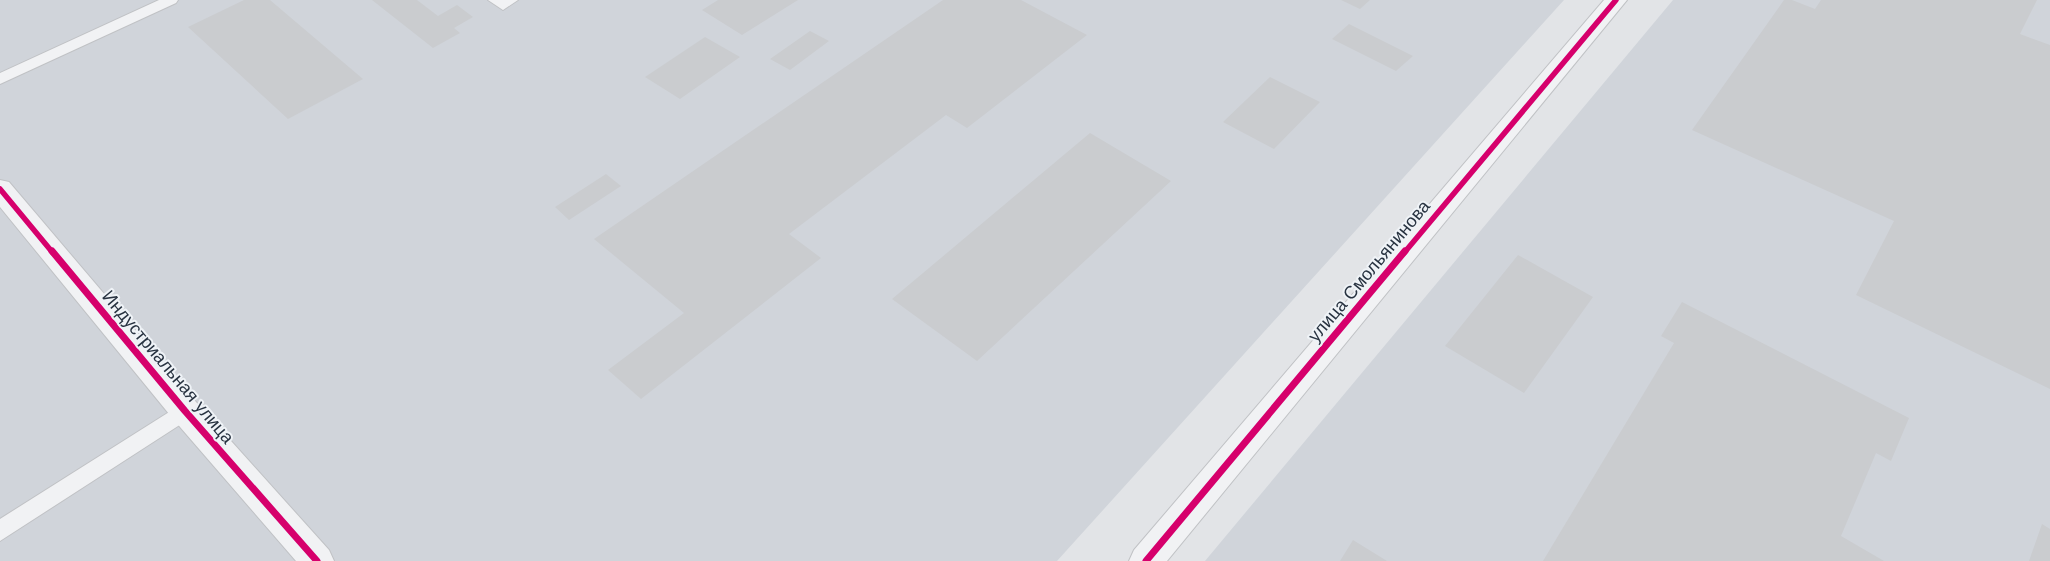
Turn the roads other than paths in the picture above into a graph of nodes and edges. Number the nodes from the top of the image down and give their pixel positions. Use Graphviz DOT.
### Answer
graph roads {
  1 [pos="171,0"];
  2 [pos="495,0"];
  3 [pos="511,0"];
  4 [pos="1616,0"];
  5 [pos="0,79"];
  6 [pos="0,189"];
  7 [pos="185,411"];
  8 [pos="0,531"];
  9 [pos="317,561"];
  10 [pos="1146,561"];
  1 -- 5 [label="lane"];
  2 -- 3 [label="lane"];
  4 -- 10 [label="street, улица Смольянинова"];
  6 -- 7 [label="street, Индустриальная улица"];
  7 -- 8 [label="lane"];
  7 -- 9 [label="street, Индустриальная улица"];
}
